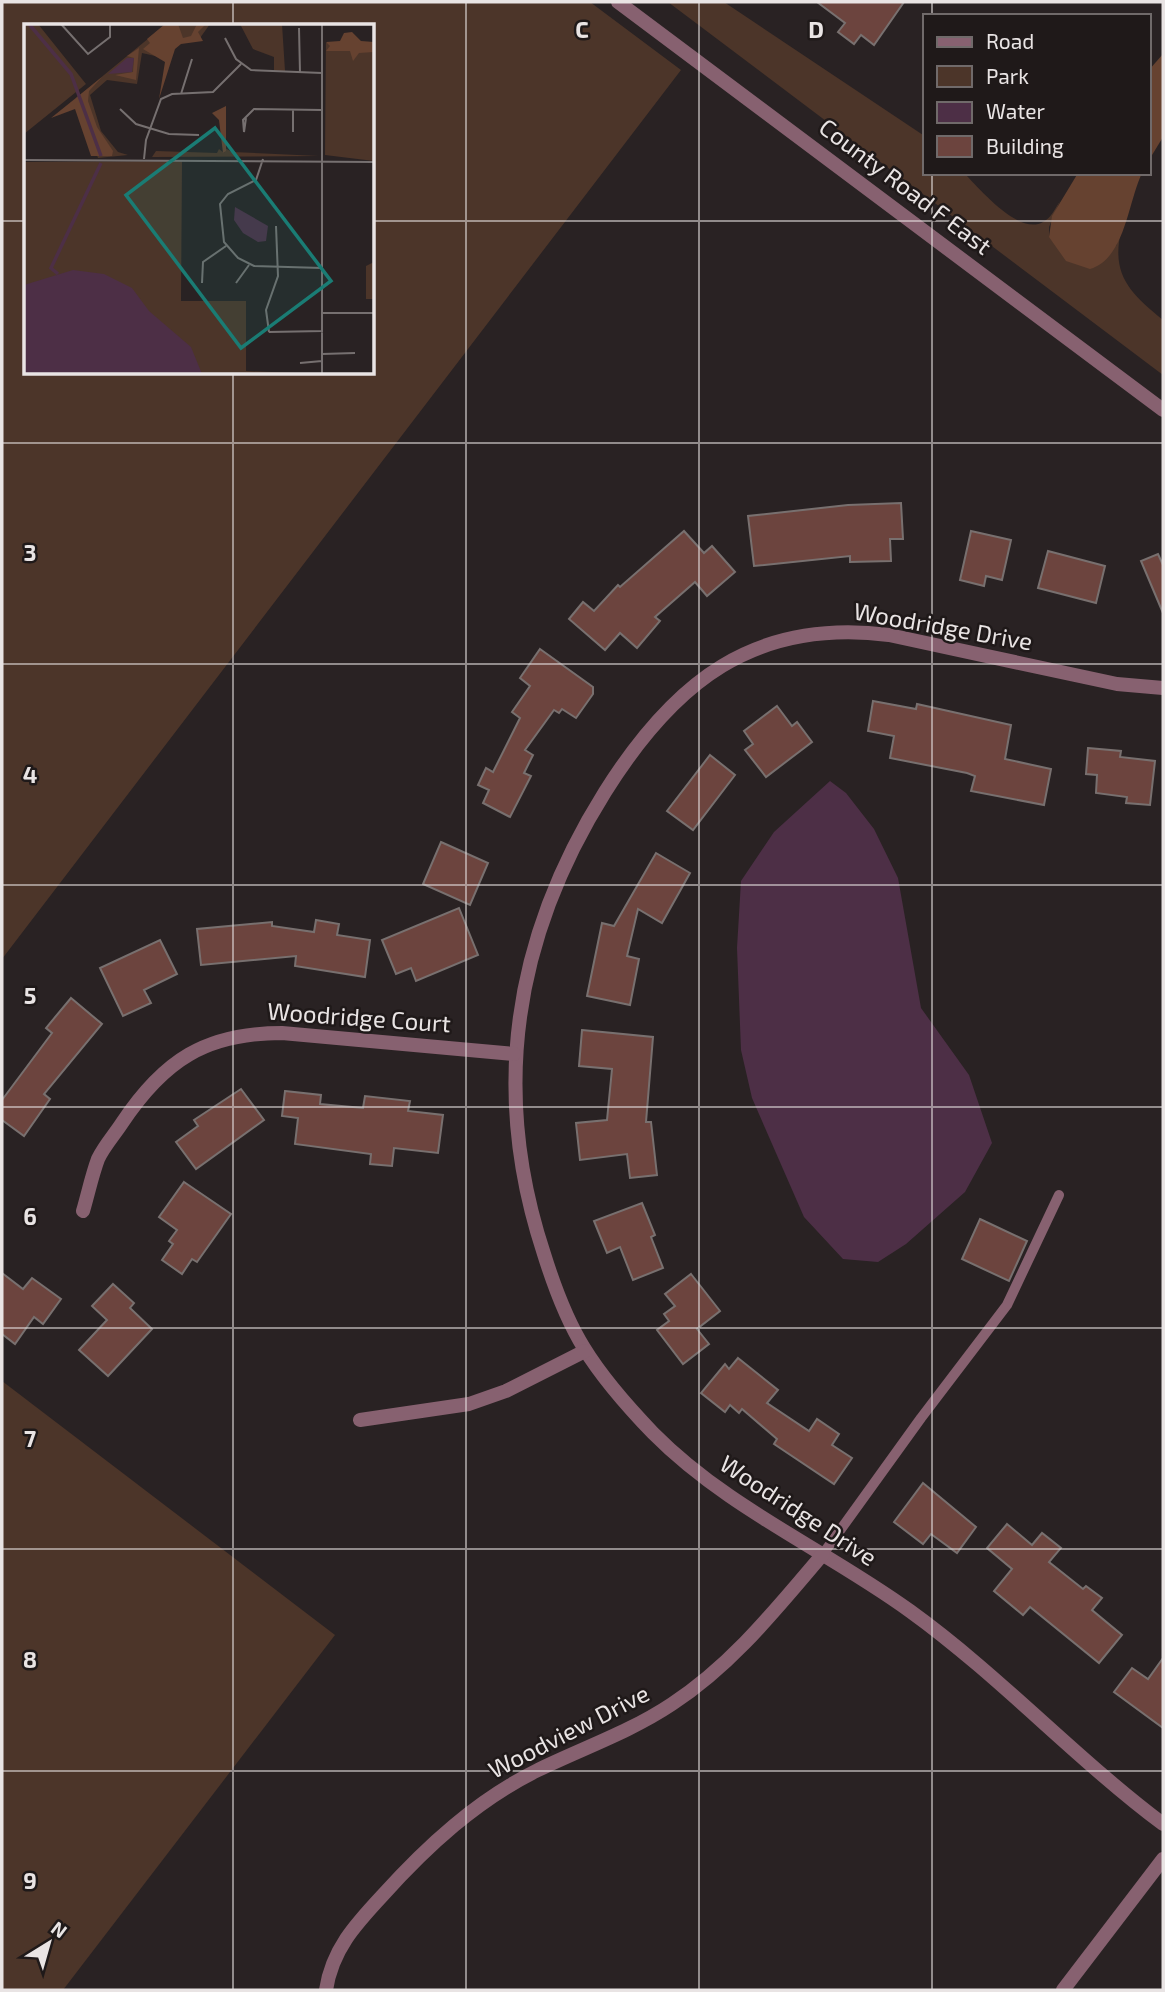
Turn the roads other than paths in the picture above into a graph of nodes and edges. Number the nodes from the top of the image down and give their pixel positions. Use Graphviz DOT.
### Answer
graph roads {
  1 [pos="618,2"];
  2 [pos="1163,410"];
  3 [pos="1163,688"];
  4 [pos="514,1054"];
  5 [pos="1059,1195"];
  6 [pos="83,1211"];
  7 [pos="585,1351"];
  8 [pos="360,1420"];
  9 [pos="823,1555"];
  10 [pos="1163,1824"];
  11 [pos="1163,1859"];
  12 [pos="326,1990"];
  13 [pos="1063,1990"];
  1 -- 2 [label="street, County Road F East"];
  3 -- 4 [label="street, Woodridge Drive"];
  4 -- 6 [label="street, Woodridge Court"];
  4 -- 7 [label="street, Woodridge Drive"];
  5 -- 9 [label="lane"];
  7 -- 8 [label="street"];
  7 -- 9 [label="street, Woodridge Drive"];
  9 -- 10 [label="street, Woodridge Drive"];
  9 -- 12 [label="street, Woodview Drive"];
  11 -- 13 [label="street"];
}
